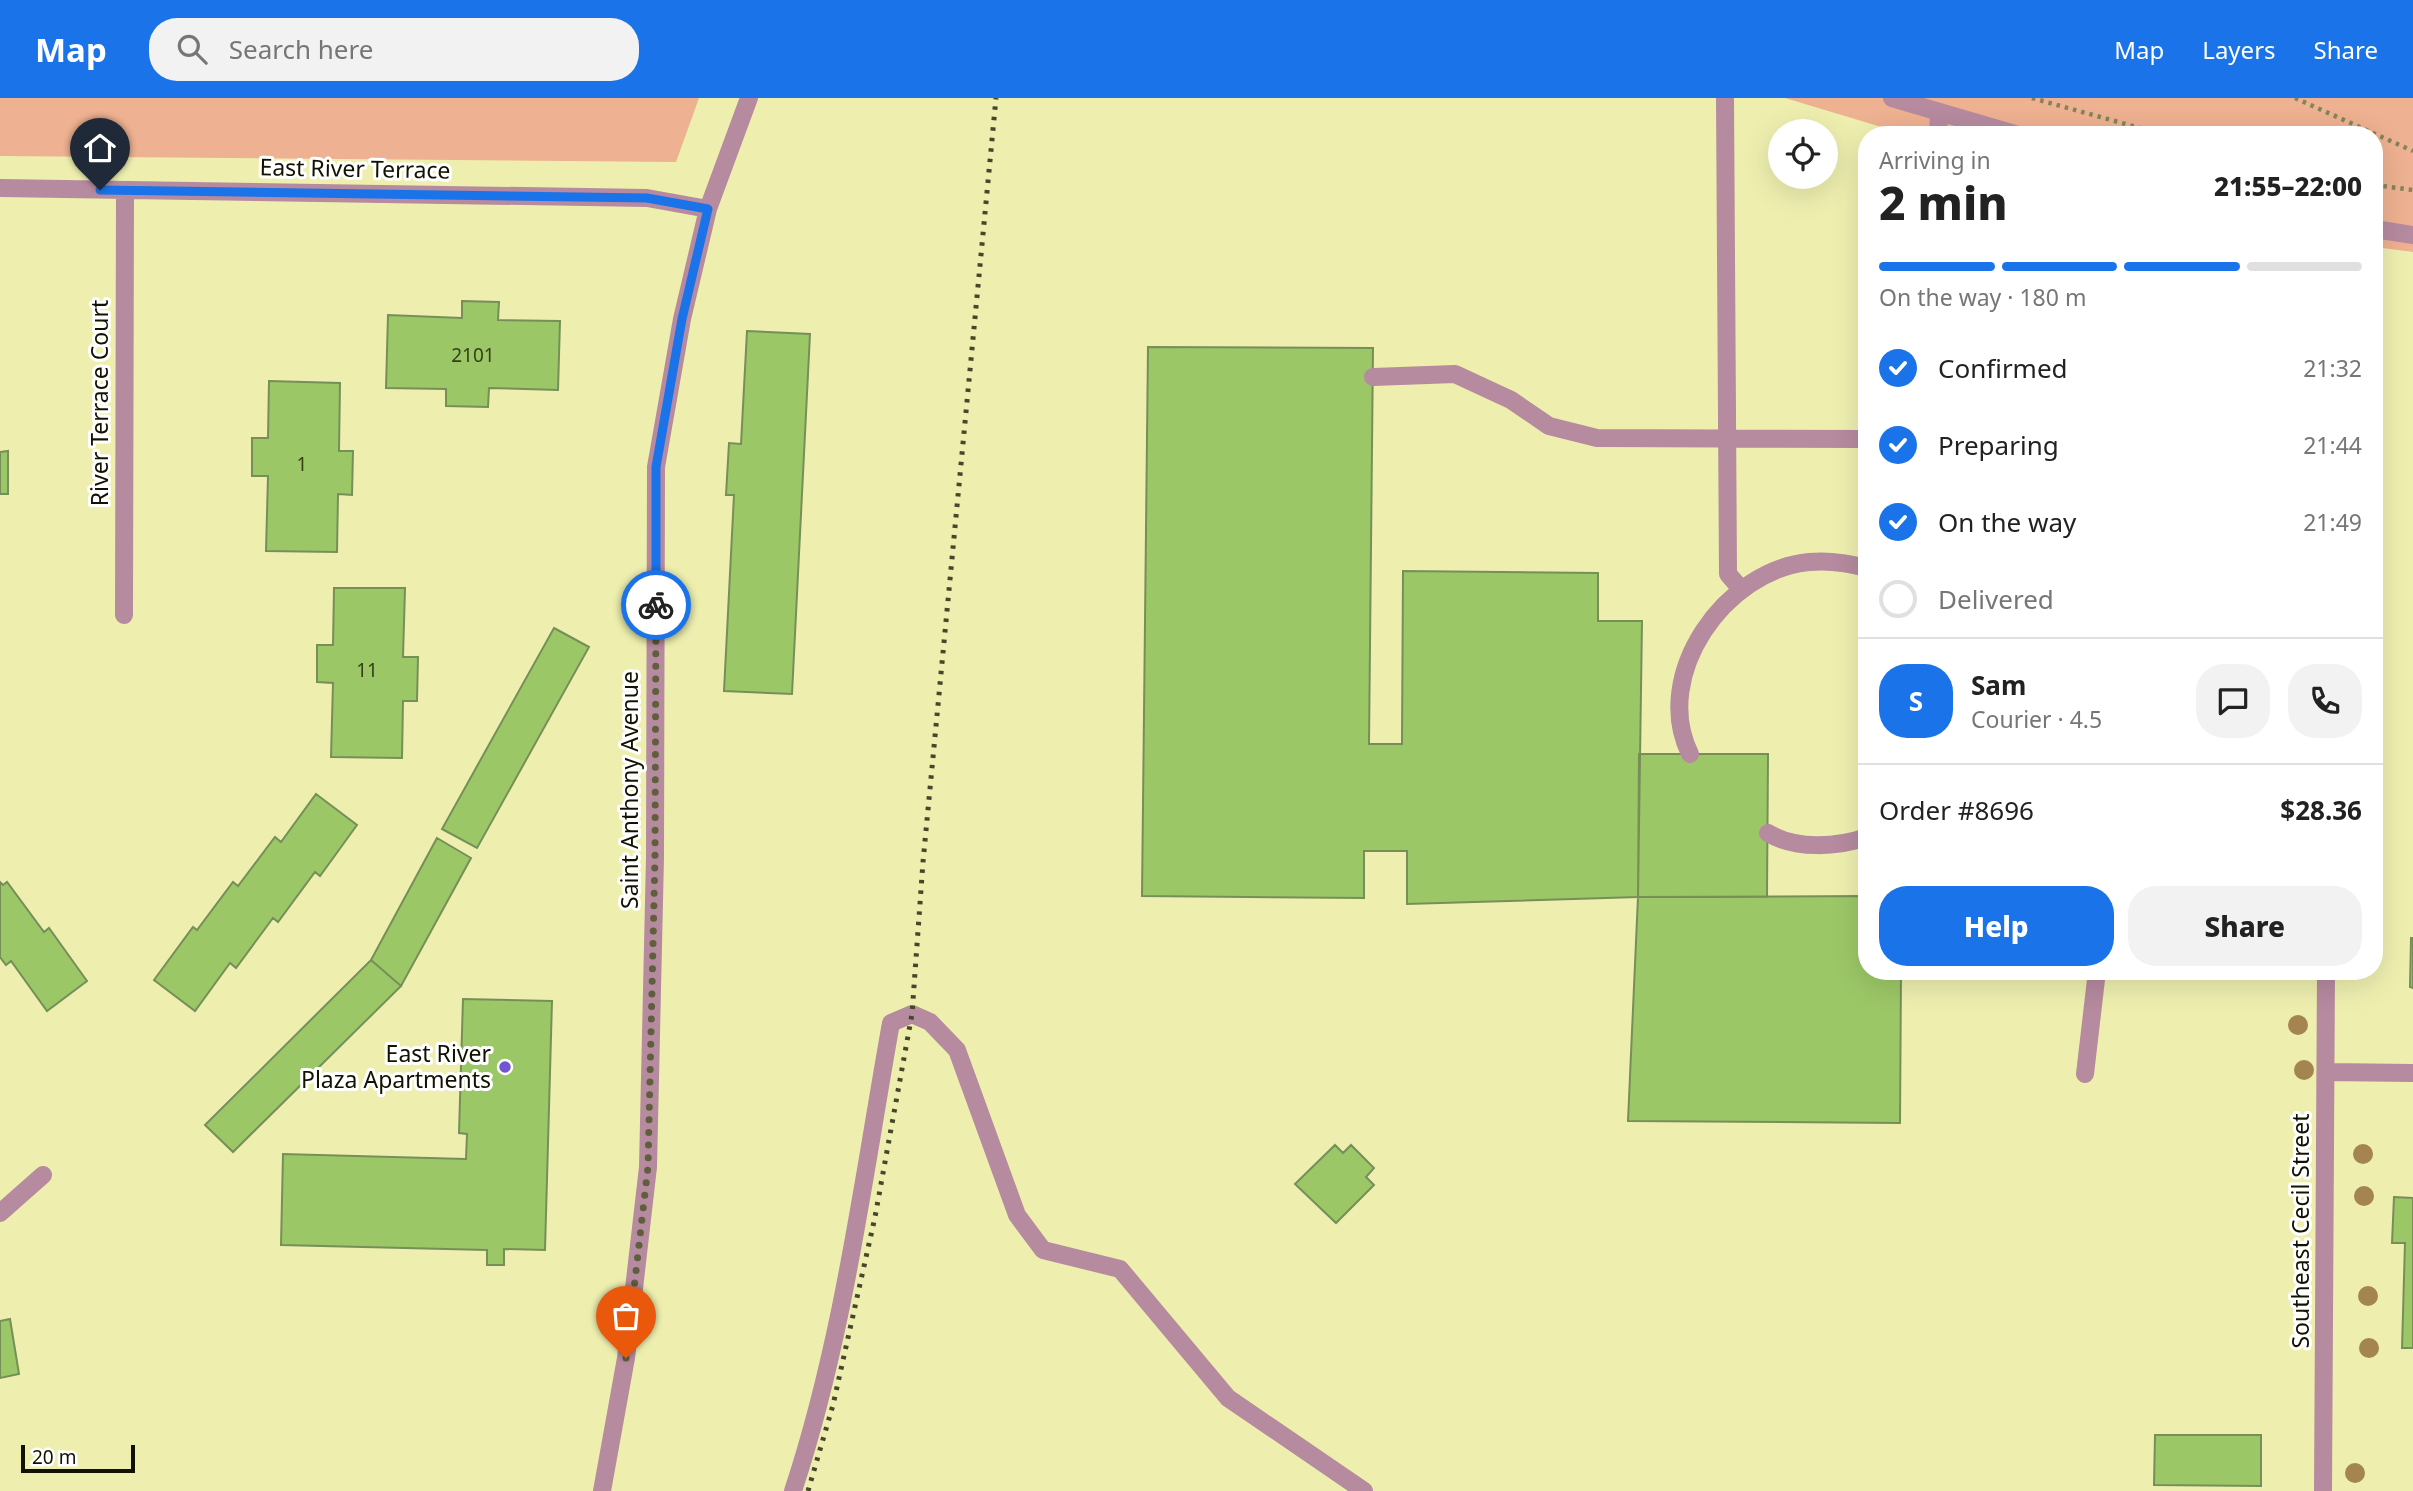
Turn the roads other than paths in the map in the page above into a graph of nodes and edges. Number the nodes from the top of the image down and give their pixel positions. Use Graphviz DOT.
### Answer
graph roads {
  1 [pos="749,98"];
  2 [pos="1725,98"];
  3 [pos="1892,98"];
  4 [pos="1939,113"];
  5 [pos="1938,126"];
  6 [pos="1986,126"];
  7 [pos="0,188"];
  8 [pos="125,190"];
  9 [pos="708,209"];
  10 [pos="2383,230"];
  11 [pos="2413,235"];
  12 [pos="1373,377"];
  13 [pos="1727,439"];
  14 [pos="1858,439"];
  15 [pos="1858,565"];
  16 [pos="1741,589"];
  17 [pos="124,615"];
  18 [pos="1690,754"];
  19 [pos="1768,833"];
  20 [pos="1858,840"];
  21 [pos="2096,980"];
  22 [pos="2326,980"];
  23 [pos="2326,1072"];
  24 [pos="2413,1073"];
  25 [pos="2085,1074"];
  26 [pos="43,1175"];
  27 [pos="0,1213"];
  28 [pos="602,1491"];
  29 [pos="793,1491"];
  30 [pos="1364,1491"];
  31 [pos="2323,1491"];
  1 -- 9 [label="street, Saint Anthony Avenue"];
  2 -- 13 [label="street"];
  3 -- 4 [label="street"];
  4 -- 5 [label="street"];
  4 -- 6 [label="street"];
  7 -- 8 [label="street, East River Terrace"];
  8 -- 9 [label="street, East River Terrace"];
  8 -- 17 [label="street, River Terrace Court"];
  9 -- 28 [label="street, Saint Anthony Avenue"];
  10 -- 11 [label="street"];
  12 -- 13 [label="street"];
  13 -- 14 [label="street"];
  13 -- 16 [label="street"];
  15 -- 16 [label="street"];
  16 -- 18 [label="street"];
  19 -- 20 [label="street"];
  21 -- 25 [label="street"];
  22 -- 23 [label="street, Southeast Cecil Street"];
  23 -- 24 [label="street"];
  23 -- 31 [label="street, Southeast Cecil Street"];
  26 -- 27 [label="street"];
  29 -- 30 [label="street"];
}
